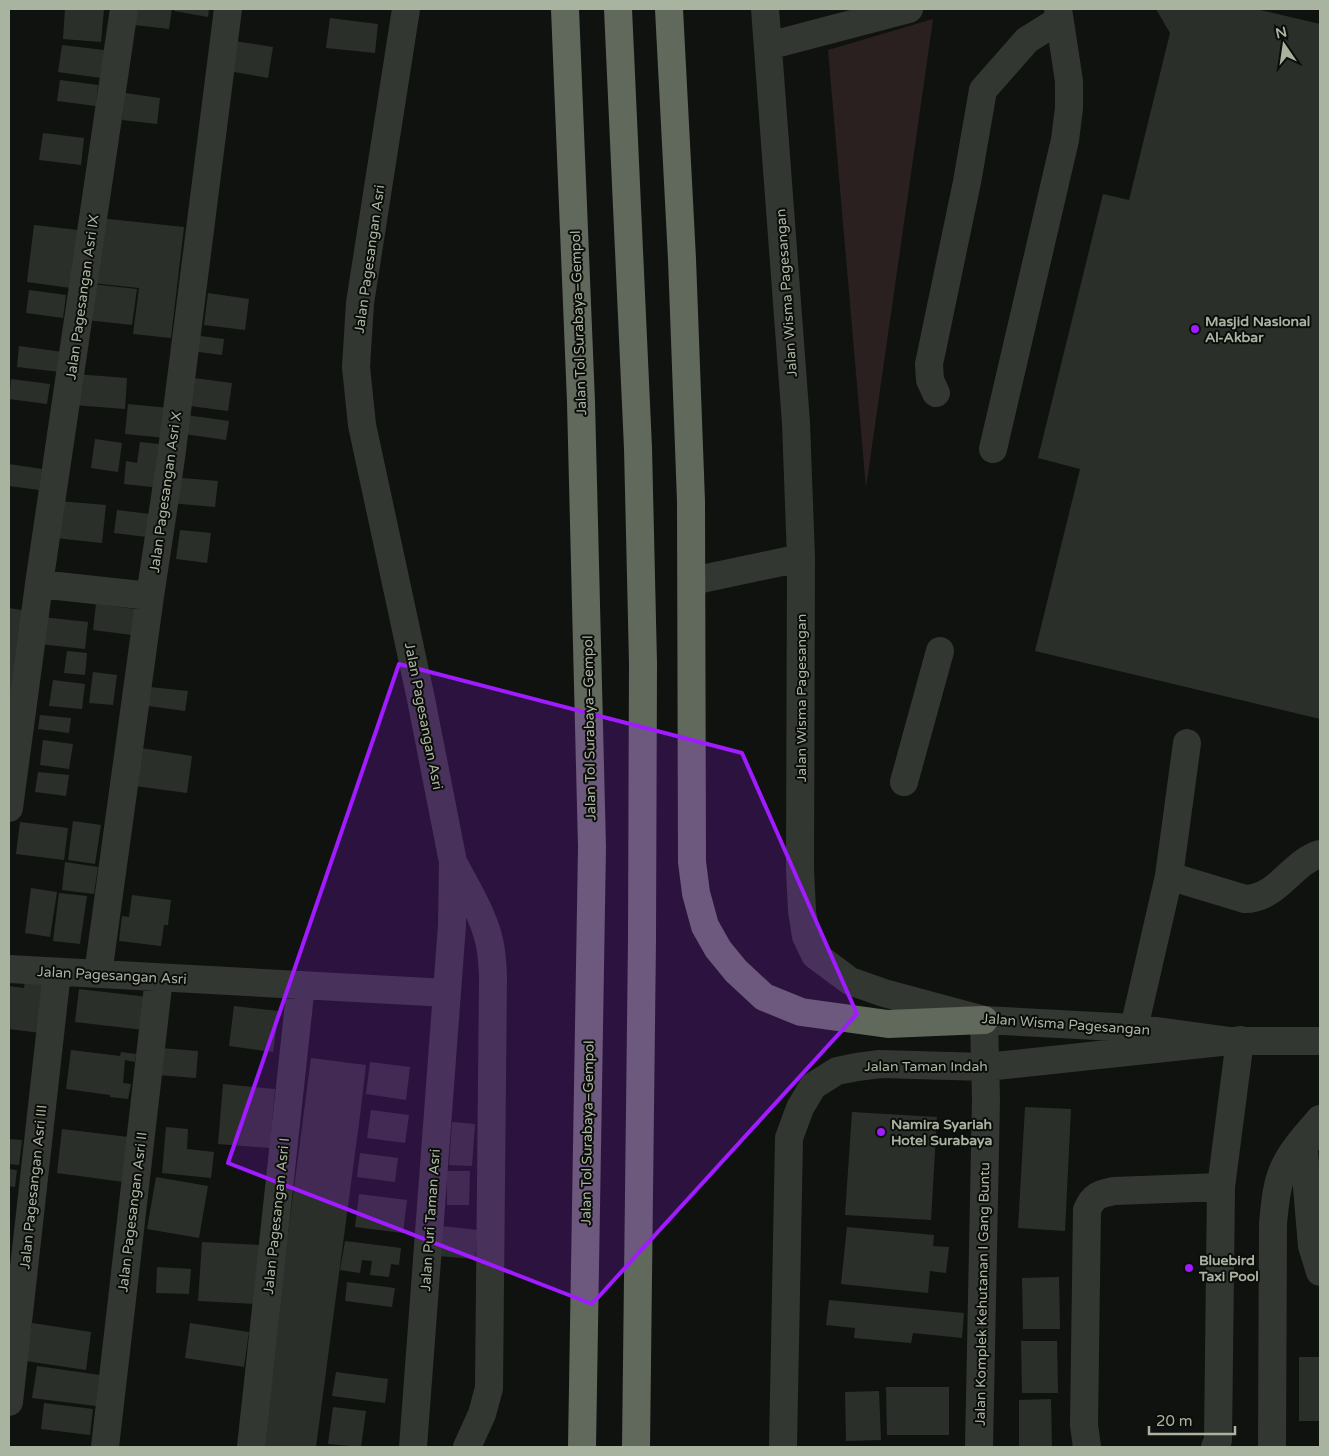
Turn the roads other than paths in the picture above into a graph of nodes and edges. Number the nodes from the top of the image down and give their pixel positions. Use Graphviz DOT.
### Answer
graph roads {
  1 [pos="124,9"];
  2 [pos="228,9"];
  3 [pos="406,9"];
  4 [pos="565,9"];
  5 [pos="618,9"];
  6 [pos="669,9"];
  7 [pos="765,9"];
  8 [pos="909,9"];
  9 [pos="1059,14"];
  10 [pos="768,46"];
  11 [pos="936,393"];
  12 [pos="993,449"];
  13 [pos="801,558"];
  14 [pos="692,581"];
  15 [pos="39,584"];
  16 [pos="150,596"];
  17 [pos="940,651"];
  18 [pos="1187,743"];
  19 [pos="904,782"];
  20 [pos="9,808"];
  21 [pos="1320,854"];
  22 [pos="453,862"];
  23 [pos="1169,876"];
  24 [pos="9,970"];
  25 [pos="57,972"];
  26 [pos="98,974"];
  27 [pos="159,978"];
  28 [pos="301,985"];
  29 [pos="446,993"];
  30 [pos="984,1020"];
  31 [pos="1134,1028"];
  32 [pos="1235,1041"];
  33 [pos="1320,1041"];
  34 [pos="986,1067"];
  35 [pos="1315,1133"];
  36 [pos="1221,1187"];
  37 [pos="1320,1272"];
  38 [pos="9,1402"];
  39 [pos="105,1447"];
  40 [pos="251,1447"];
  41 [pos="413,1447"];
  42 [pos="467,1447"];
  43 [pos="582,1447"];
  44 [pos="636,1447"];
  45 [pos="783,1447"];
  46 [pos="979,1447"];
  47 [pos="1087,1447"];
  48 [pos="1215,1447"];
  49 [pos="1272,1447"];
  1 -- 15 [label="street, Jalan Pagesangan Asri IX"];
  2 -- 16 [label="street, Jalan Pagesangan Asri X"];
  3 -- 22 [label="street, Jalan Pagesangan Asri"];
  4 -- 43 [label="highway, Jalan Tol Surabaya–Gempol"];
  5 -- 44 [label="highway"];
  6 -- 14 [label="highway"];
  7 -- 10 [label="street, Jalan Wisma Pagesangan"];
  8 -- 10 [label="street"];
  9 -- 11 [label="street"];
  9 -- 12 [label="street"];
  10 -- 13 [label="street, Jalan Wisma Pagesangan"];
  13 -- 14 [label="street"];
  13 -- 30 [label="street, Jalan Wisma Pagesangan"];
  14 -- 30 [label="highway"];
  15 -- 16 [label="street"];
  15 -- 20 [label="street, Jalan Pagesangan Asri IX"];
  16 -- 26 [label="street, Jalan Pagesangan Asri X"];
  17 -- 19 [label="street"];
  18 -- 23 [label="street"];
  21 -- 23 [label="street"];
  22 -- 29 [label="street, Jalan Pagesangan Asri"];
  22 -- 42 [label="street"];
  23 -- 31 [label="street"];
  24 -- 25 [label="street, Jalan Pagesangan Asri"];
  25 -- 26 [label="street, Jalan Pagesangan Asri"];
  25 -- 38 [label="street, Jalan Pagesangan Asri III"];
  26 -- 27 [label="street, Jalan Pagesangan Asri"];
  27 -- 28 [label="street, Jalan Pagesangan Asri"];
  27 -- 39 [label="street, Jalan Pagesangan Asri II"];
  28 -- 29 [label="street, Jalan Pagesangan Asri"];
  28 -- 40 [label="street, Jalan Pagesangan Asri I"];
  29 -- 41 [label="street, Jalan Puri Taman Asri"];
  30 -- 31 [label="street, Jalan Wisma Pagesangan"];
  30 -- 34 [label="street, Jalan Komplek Kehutanan I Gang Buntu"];
  31 -- 32 [label="street, Jalan Wisma Pagesangan"];
  32 -- 33 [label="street"];
  32 -- 34 [label="street, Jalan Taman Indah"];
  32 -- 36 [label="street"];
  34 -- 45 [label="street, Jalan Taman Indah"];
  34 -- 46 [label="street, Jalan Komplek Kehutanan I Gang Buntu"];
  35 -- 37 [label="street"];
  35 -- 49 [label="street"];
  36 -- 47 [label="street"];
  36 -- 48 [label="street"];
}
